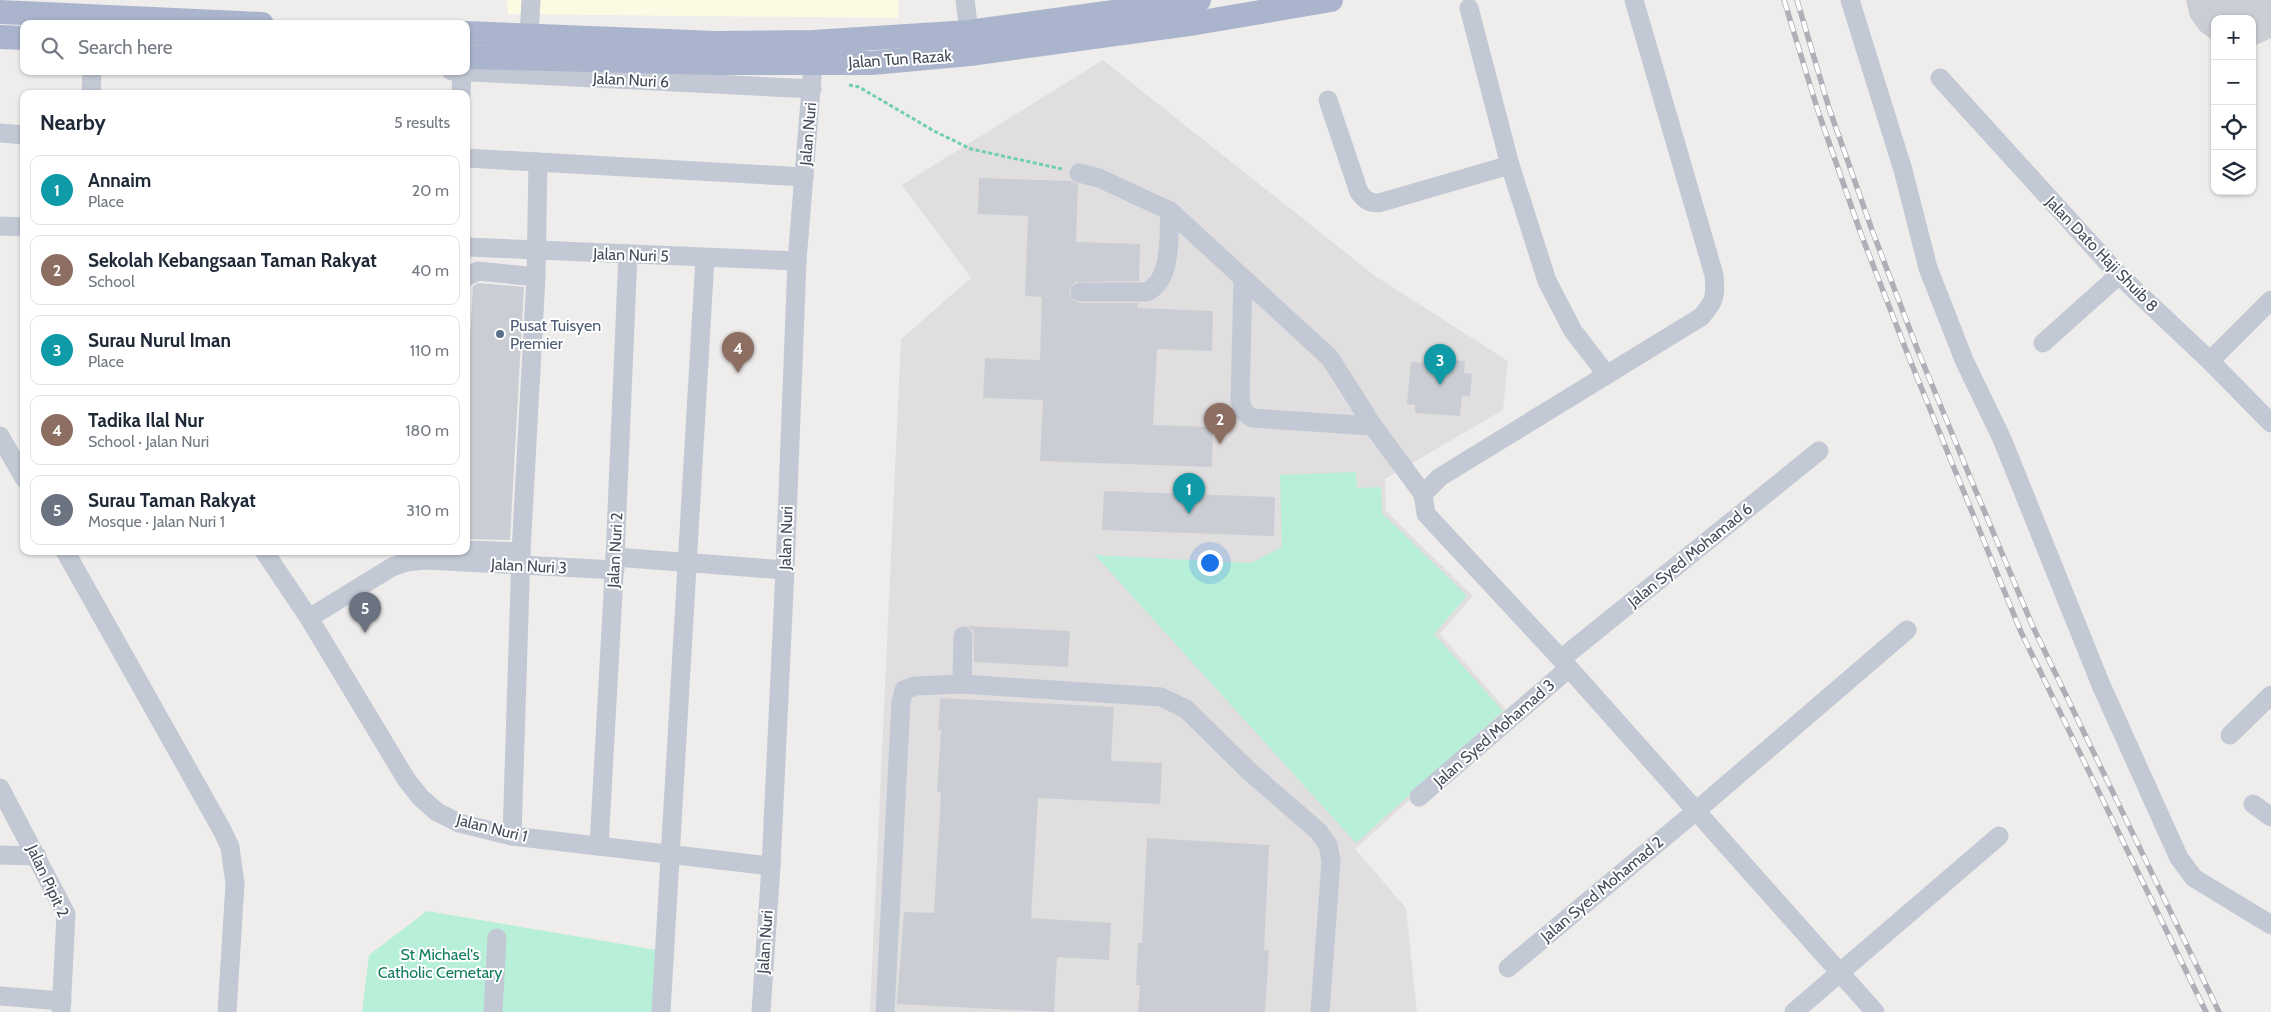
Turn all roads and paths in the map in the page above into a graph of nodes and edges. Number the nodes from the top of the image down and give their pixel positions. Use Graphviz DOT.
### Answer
graph roads {
  1 [pos="531,0"];
  2 [pos="965,0"];
  3 [pos="1199,0"];
  4 [pos="1331,0"];
  5 [pos="1634,0"];
  6 [pos="1850,0"];
  7 [pos="1469,8"];
  8 [pos="0,12"];
  9 [pos="175,20"];
  10 [pos="969,32"];
  11 [pos="470,33"];
  12 [pos="529,36"];
  13 [pos="0,37"];
  14 [pos="20,38"];
  15 [pos="0,48"];
  16 [pos="20,49"];
  17 [pos="470,56"];
  18 [pos="470,72"];
  19 [pos="92,75"];
  20 [pos="462,75"];
  21 [pos="813,77"];
  22 [pos="1940,78"];
  23 [pos="91,90"];
  24 [pos="461,90"];
  25 [pos="1328,100"];
  26 [pos="0,133"];
  27 [pos="20,135"];
  28 [pos="470,158"];
  29 [pos="538,162"];
  30 [pos="1510,165"];
  31 [pos="1079,173"];
  32 [pos="804,177"];
  33 [pos="1170,211"];
  34 [pos="0,226"];
  35 [pos="20,227"];
  36 [pos="470,247"];
  37 [pos="537,251"];
  38 [pos="628,254"];
  39 [pos="705,258"];
  40 [pos="797,261"];
  41 [pos="470,275"];
  42 [pos="2119,275"];
  43 [pos="536,277"];
  44 [pos="1243,280"];
  45 [pos="1080,292"];
  46 [pos="2271,300"];
  47 [pos="2043,344"];
  48 [pos="2210,361"];
  49 [pos="1608,375"];
  50 [pos="2271,423"];
  51 [pos="1373,426"];
  52 [pos="0,436"];
  53 [pos="1819,451"];
  54 [pos="20,471"];
  55 [pos="1423,494"];
  56 [pos="470,551"];
  57 [pos="67,555"];
  58 [pos="267,555"];
  59 [pos="427,556"];
  60 [pos="521,559"];
  61 [pos="687,562"];
  62 [pos="615,564"];
  63 [pos="785,570"];
  64 [pos="309,618"];
  65 [pos="1907,630"];
  66 [pos="963,636"];
  67 [pos="1564,664"];
  68 [pos="962,684"];
  69 [pos="2271,695"];
  70 [pos="2230,735"];
  71 [pos="0,788"];
  72 [pos="1419,797"];
  73 [pos="2253,804"];
  74 [pos="1696,811"];
  75 [pos="2271,817"];
  76 [pos="512,836"];
  77 [pos="1999,836"];
  78 [pos="599,846"];
  79 [pos="671,854"];
  80 [pos="0,855"];
  81 [pos="37,856"];
  82 [pos="770,866"];
  83 [pos="2271,925"];
  84 [pos="497,938"];
  85 [pos="1508,968"];
  86 [pos="1840,973"];
  87 [pos="0,996"];
  88 [pos="61,1007"];
  89 [pos="227,1012"];
  90 [pos="493,1012"];
  91 [pos="661,1012"];
  92 [pos="761,1012"];
  93 [pos="885,1012"];
  94 [pos="1320,1012"];
  95 [pos="1794,1012"];
  96 [pos="1875,1012"];
  1 -- 12 [label="street"];
  2 -- 10 [label="street"];
  3 -- 10 [label="main road, Jalan Tun Razak"];
  4 -- 21 [label="main road, Jalan Tun Razak"];
  5 -- 49 [label="street"];
  6 -- 83 [label="street"];
  7 -- 30 [label="street"];
  8 -- 9 [label="main road"];
  10 -- 12 [label="main road, Jalan Tun Razak"];
  11 -- 12 [label="main road, Jalan Tun Razak"];
  13 -- 14 [label="main road"];
  15 -- 16 [label="street"];
  17 -- 21 [label="main road, Jalan Tun Razak"];
  18 -- 21 [label="street, Jalan Nuri 6"];
  19 -- 23 [label="street"];
  20 -- 24 [label="street"];
  21 -- 31 [label="path"];
  21 -- 32 [label="street, Jalan Nuri"];
  22 -- 42 [label="street, Jalan Dato Haji Shuib 8"];
  25 -- 30 [label="street"];
  26 -- 27 [label="street"];
  28 -- 29 [label="street"];
  29 -- 32 [label="street"];
  29 -- 37 [label="street"];
  30 -- 49 [label="street"];
  31 -- 33 [label="street"];
  32 -- 40 [label="street, Jalan Nuri"];
  33 -- 44 [label="street"];
  33 -- 45 [label="street"];
  34 -- 35 [label="street"];
  36 -- 37 [label="street, Jalan Nuri 5"];
  37 -- 38 [label="street, Jalan Nuri 5"];
  37 -- 43 [label="street"];
  38 -- 39 [label="street, Jalan Nuri 5"];
  38 -- 62 [label="street, Jalan Nuri 2"];
  39 -- 40 [label="street, Jalan Nuri 5"];
  39 -- 61 [label="street"];
  40 -- 63 [label="street, Jalan Nuri"];
  41 -- 43 [label="street"];
  42 -- 47 [label="street"];
  42 -- 48 [label="street, Jalan Dato Haji Shuib 8"];
  43 -- 60 [label="street"];
  44 -- 51 [label="street"];
  44 -- 51 [label="street"];
  46 -- 48 [label="street"];
  48 -- 50 [label="street, Jalan Dato Haji Shuib 8"];
  49 -- 55 [label="street"];
  51 -- 55 [label="street"];
  52 -- 54 [label="street"];
  53 -- 67 [label="street, Jalan Syed Mohamad 6"];
  55 -- 67 [label="street"];
  56 -- 60 [label="street"];
  57 -- 89 [label="street"];
  58 -- 64 [label="street, Jalan Nuri 1"];
  59 -- 60 [label="street, Jalan Nuri 3"];
  59 -- 64 [label="street, Jalan Nuri 3"];
  60 -- 62 [label="street, Jalan Nuri 3"];
  60 -- 76 [label="street"];
  61 -- 62 [label="street, Jalan Nuri 3"];
  61 -- 63 [label="street, Jalan Nuri 3"];
  61 -- 79 [label="street"];
  62 -- 78 [label="street, Jalan Nuri 2"];
  63 -- 82 [label="street, Jalan Nuri"];
  64 -- 76 [label="street, Jalan Nuri 1"];
  65 -- 74 [label="street, Jalan Syed Mohamad 2"];
  66 -- 68 [label="street"];
  67 -- 72 [label="street, Jalan Syed Mohamad 3"];
  67 -- 74 [label="street"];
  68 -- 93 [label="street"];
  68 -- 94 [label="street"];
  69 -- 70 [label="street"];
  71 -- 81 [label="street, Jalan Pipit 2"];
  73 -- 75 [label="street"];
  74 -- 85 [label="street, Jalan Syed Mohamad 2"];
  74 -- 86 [label="street"];
  76 -- 78 [label="street, Jalan Nuri 1"];
  77 -- 86 [label="street"];
  78 -- 79 [label="street, Jalan Nuri 1"];
  79 -- 82 [label="street, Jalan Nuri 1"];
  79 -- 91 [label="street"];
  80 -- 81 [label="street"];
  81 -- 88 [label="street, Jalan Pipit 2"];
  82 -- 92 [label="street, Jalan Nuri"];
  84 -- 90 [label="street"];
  86 -- 95 [label="street"];
  86 -- 96 [label="street"];
  87 -- 88 [label="street"];
}
